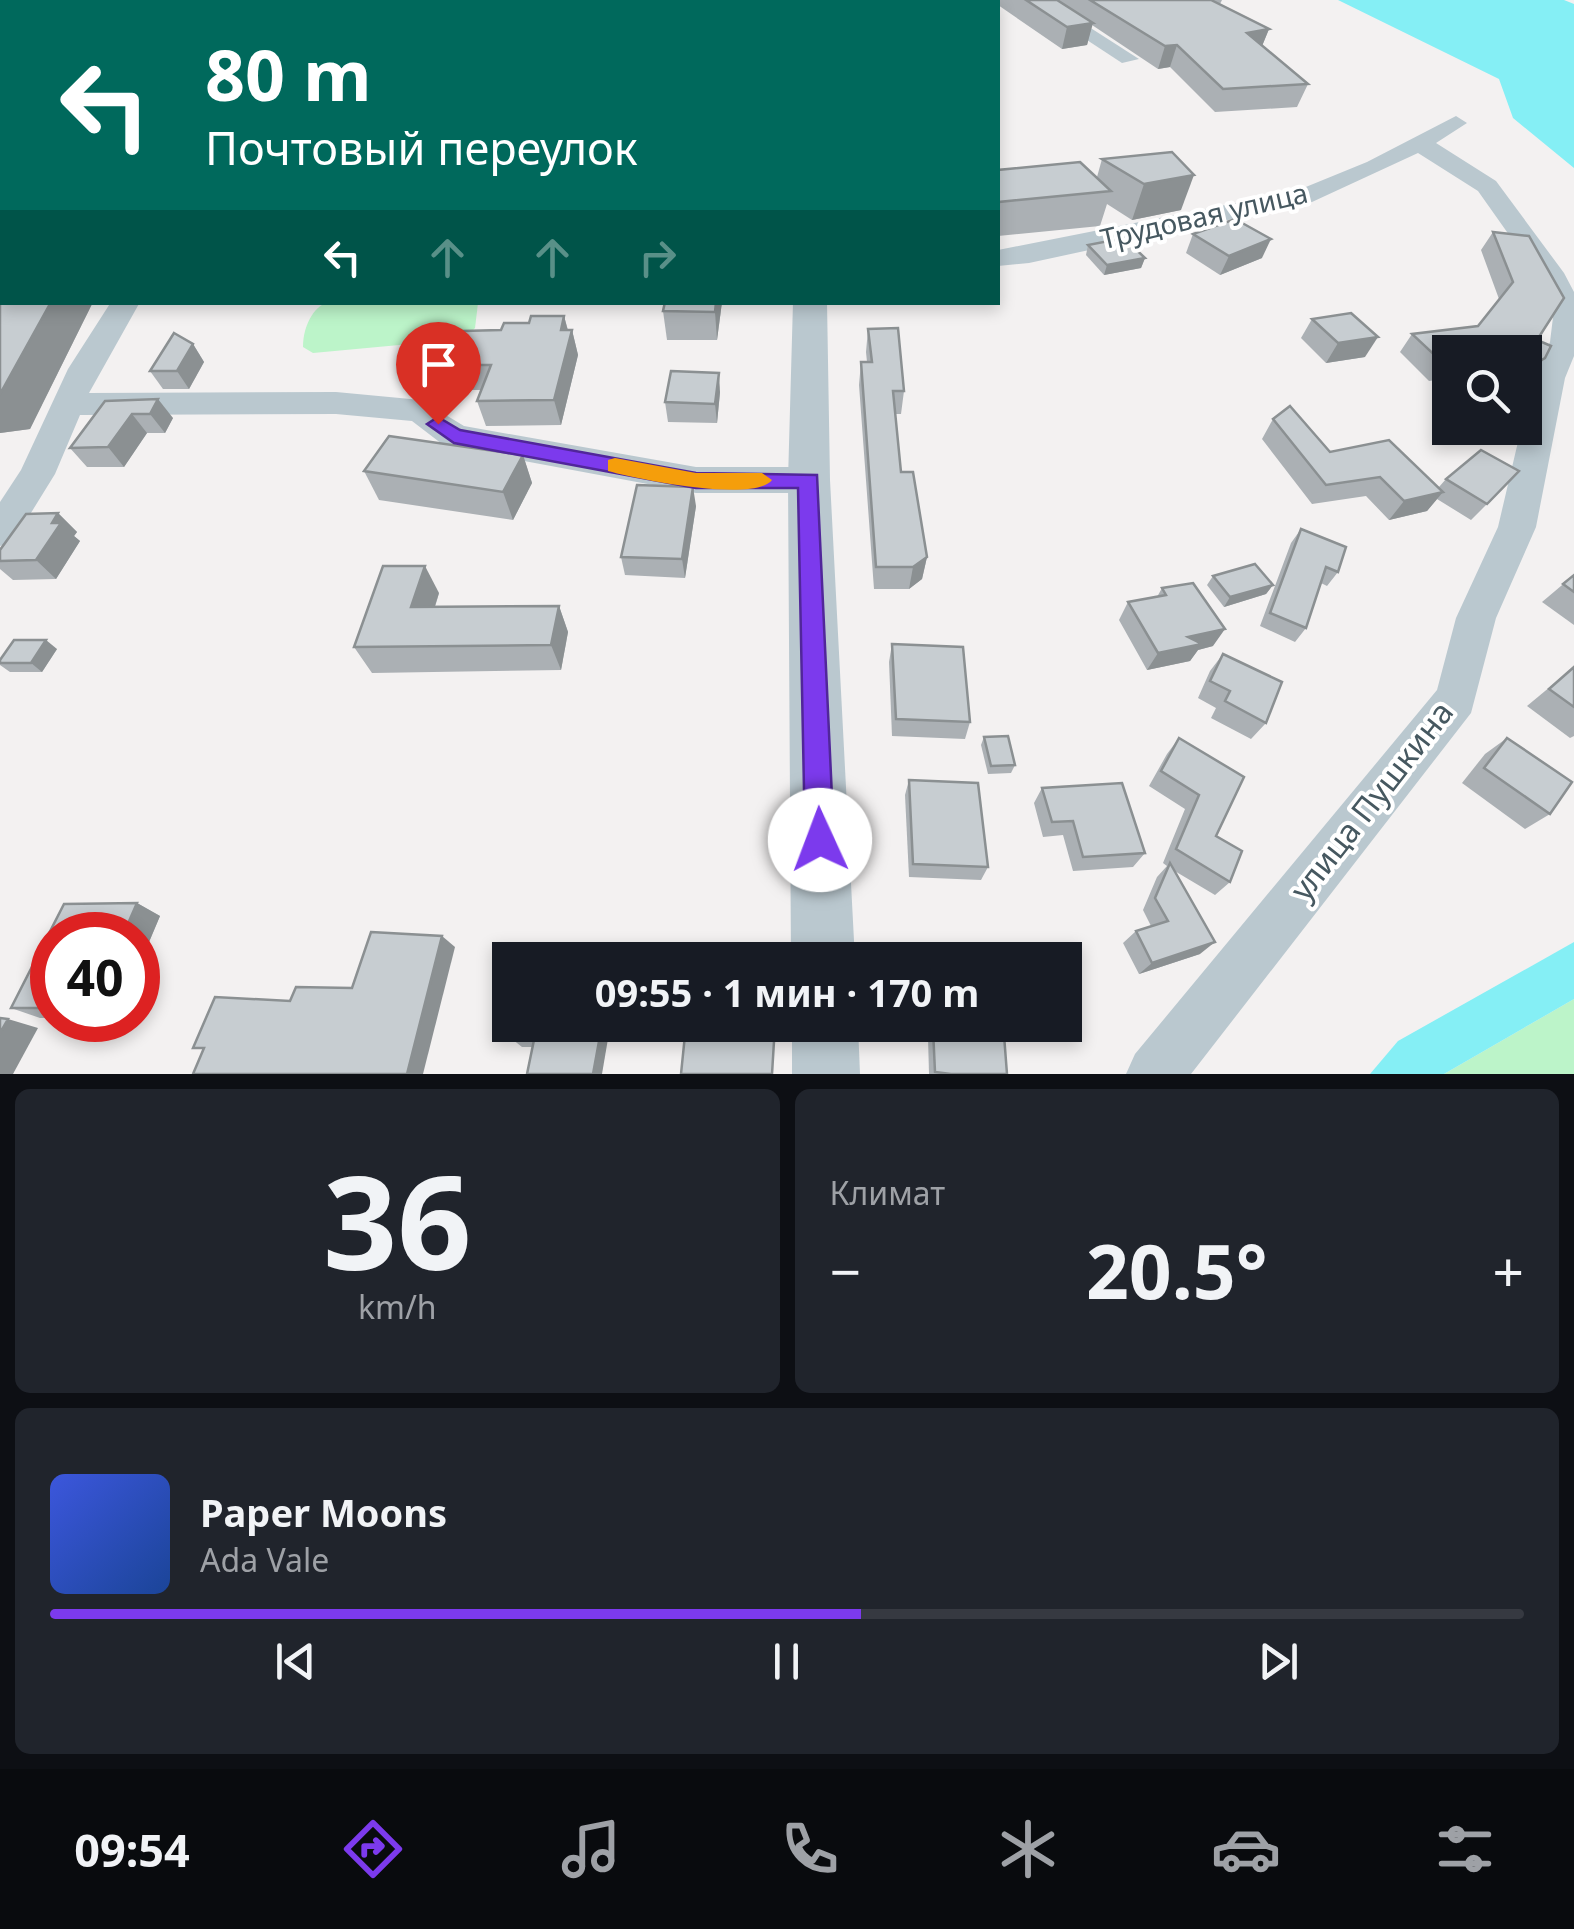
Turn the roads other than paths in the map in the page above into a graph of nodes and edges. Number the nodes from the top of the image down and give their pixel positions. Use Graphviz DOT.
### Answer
graph roads {
  1 [pos="1035,0"];
  2 [pos="1129,59"];
  3 [pos="1456,124"];
  4 [pos="1419,143"];
  5 [pos="1000,258"];
  6 [pos="124,305"];
  7 [pos="810,305"];
  8 [pos="68,404"];
  9 [pos="809,480"];
  10 [pos="0,532"];
  11 [pos="822,942"];
  12 [pos="825,1042"];
  13 [pos="826,1074"];
  14 [pos="1154,1074"];
  1 -- 2 [label="street"];
  3 -- 4 [label="street, Трудовая улица"];
  4 -- 5 [label="street, Трудовая улица"];
  4 -- 14 [label="street, улица Пушкина"];
  6 -- 8 [label="street"];
  7 -- 9 [label="street"];
  8 -- 9 [label="street"];
  8 -- 10 [label="street"];
  9 -- 11 [label="street"];
  12 -- 13 [label="street"];
}
